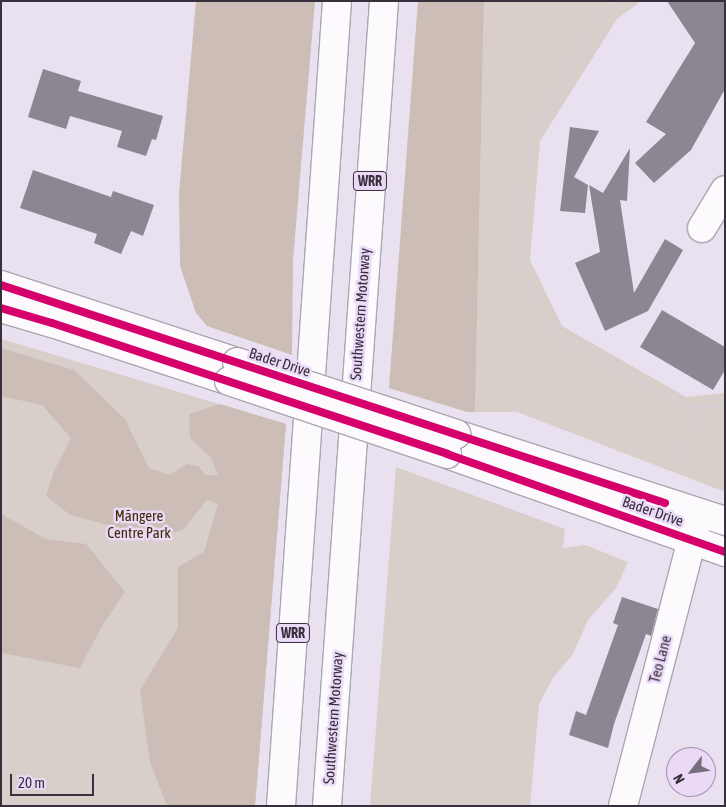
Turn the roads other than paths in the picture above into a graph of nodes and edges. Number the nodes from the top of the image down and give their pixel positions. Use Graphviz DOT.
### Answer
graph roads {
  1 [pos="337,1"];
  2 [pos="384,1"];
  3 [pos="725,190"];
  4 [pos="702,228"];
  5 [pos="1,285"];
  6 [pos="1,308"];
  7 [pos="233,372"];
  8 [pos="725,521"];
  9 [pos="695,526"];
  10 [pos="725,552"];
  11 [pos="281,806"];
  12 [pos="327,806"];
  13 [pos="623,806"];
  1 -- 11 [label="main road, WRR"];
  2 -- 12 [label="main road, Southwestern Motorway / WRR"];
  3 -- 4 [label="main road"];
  5 -- 7 [label="main road, Bader Drive"];
  6 -- 7 [label="main road, Bader Drive"];
  7 -- 9 [label="main road, Bader Drive, bridge"];
  8 -- 9 [label="main road, Bader Drive"];
  9 -- 10 [label="main road, Bader Drive"];
  9 -- 13 [label="main road, Teo Lane"];
}
